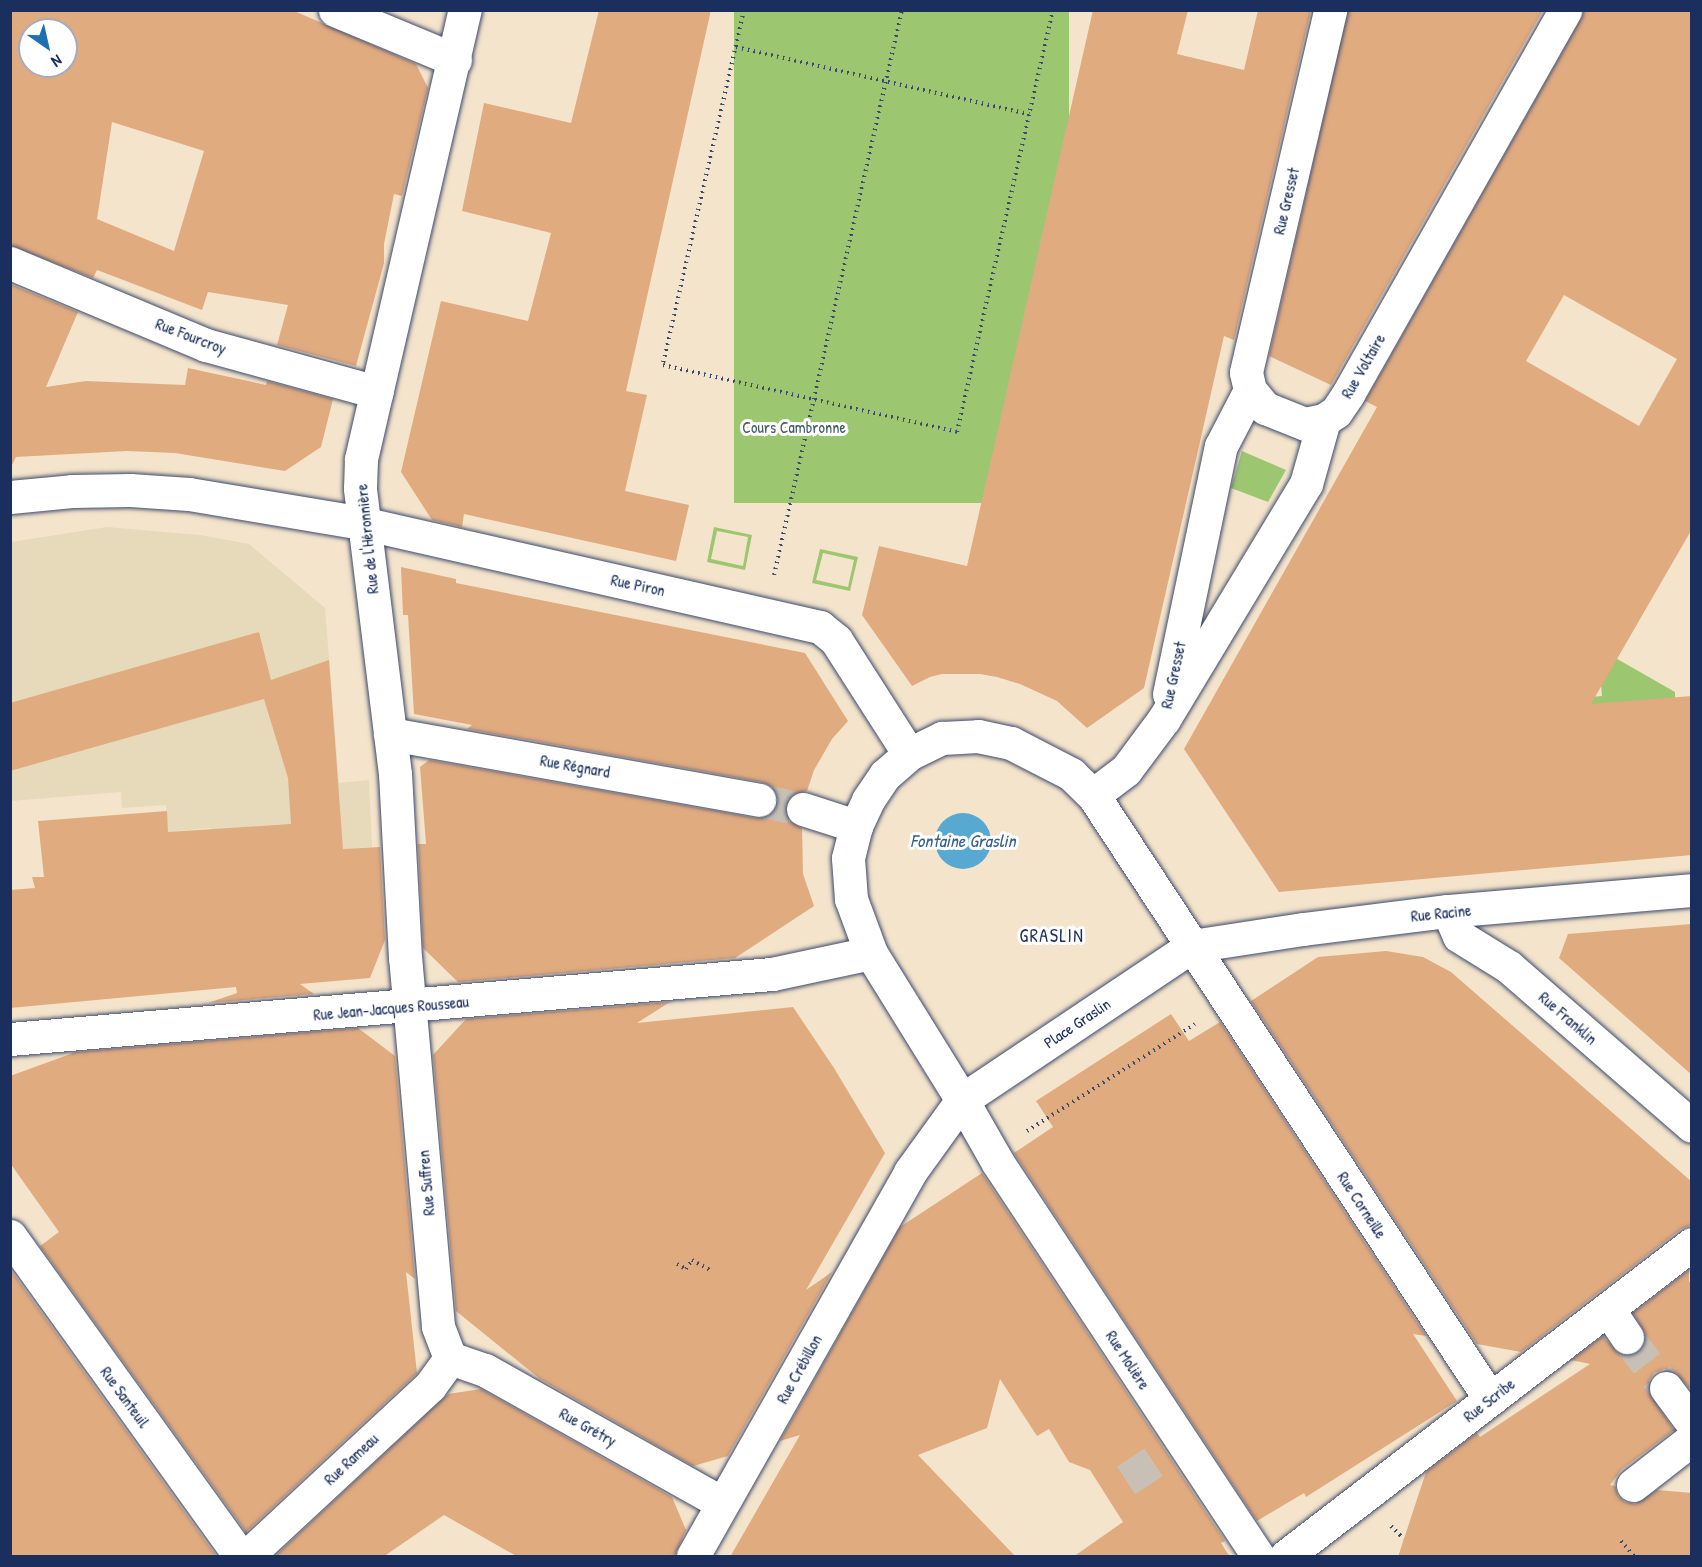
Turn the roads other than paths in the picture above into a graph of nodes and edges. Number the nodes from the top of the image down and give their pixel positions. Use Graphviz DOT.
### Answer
graph roads {
  1 [pos="335,10"];
  2 [pos="465,10"];
  3 [pos="1330,10"];
  4 [pos="1565,10"];
  5 [pos="455,60"];
  6 [pos="10,262"];
  7 [pos="1250,390"];
  8 [pos="377,392"];
  9 [pos="1324,420"];
  10 [pos="10,497"];
  11 [pos="362,523"];
  12 [pos="1164,719"];
  13 [pos="390,734"];
  14 [pos="909,754"];
  15 [pos="1093,795"];
  16 [pos="759,800"];
  17 [pos="803,809"];
  18 [pos="856,826"];
  19 [pos="1692,890"];
  20 [pos="1448,911"];
  21 [pos="1192,946"];
  22 [pos="871,953"];
  23 [pos="411,1006"];
  24 [pos="10,1039"];
  25 [pos="962,1100"];
  26 [pos="1692,1126"];
  27 [pos="904,1182"];
  28 [pos="10,1236"];
  29 [pos="1692,1244"];
  30 [pos="1608,1308"];
  31 [pos="1627,1337"];
  32 [pos="450,1358"];
  33 [pos="1666,1388"];
  34 [pos="1490,1400"];
  35 [pos="1692,1423"];
  36 [pos="1692,1439"];
  37 [pos="1633,1485"];
  38 [pos="723,1503"];
  39 [pos="240,1557"];
  40 [pos="247,1557"];
  41 [pos="693,1557"];
  42 [pos="1258,1557"];
  43 [pos="1286,1557"];
  1 -- 5 [label="street"];
  2 -- 5 [label="street, Rue de l'Héronnière"];
  3 -- 7 [label="street, Rue Gresset"];
  4 -- 9 [label="street, Rue Voltaire"];
  5 -- 8 [label="street, Rue de l'Héronnière"];
  6 -- 8 [label="street, Rue Fourcroy"];
  7 -- 9 [label="street"];
  7 -- 12 [label="street, Rue Gresset"];
  8 -- 11 [label="street, Rue de l'Héronnière"];
  9 -- 12 [label="street, Rue Voltaire"];
  10 -- 11 [label="street, Rue Piron"];
  11 -- 13 [label="street, Rue de l'Héronnière"];
  11 -- 14 [label="street, Rue Piron"];
  12 -- 15 [label="street"];
  13 -- 16 [label="street, Rue Régnard"];
  13 -- 23 [label="street, Rue de l'Héronnière"];
  14 -- 15 [label="street"];
  14 -- 18 [label="street"];
  15 -- 21 [label="street"];
  17 -- 18 [label="street"];
  18 -- 22 [label="street"];
  19 -- 20 [label="street, Rue Racine"];
  20 -- 21 [label="street, Rue Racine"];
  20 -- 26 [label="street, Rue Franklin"];
  21 -- 25 [label="street, Place Graslin"];
  21 -- 34 [label="street, Rue Corneille"];
  22 -- 23 [label="street, Rue Jean-Jacques Rousseau"];
  22 -- 25 [label="street"];
  23 -- 24 [label="street, Rue Jean-Jacques Rousseau"];
  23 -- 32 [label="street, Rue Suffren"];
  25 -- 27 [label="street, Place Graslin"];
  25 -- 42 [label="street, Rue Molière"];
  27 -- 38 [label="street, Rue Crébillon"];
  28 -- 39 [label="street, Rue Santeuil"];
  29 -- 30 [label="street, Rue Scribe"];
  30 -- 31 [label="street"];
  30 -- 34 [label="street, Rue Scribe"];
  32 -- 38 [label="street, Rue Grétry"];
  32 -- 40 [label="street, Rue Rameau"];
  33 -- 35 [label="street"];
  34 -- 43 [label="street, Rue Scribe"];
  36 -- 37 [label="street"];
  38 -- 41 [label="street, Rue Crébillon"];
}
